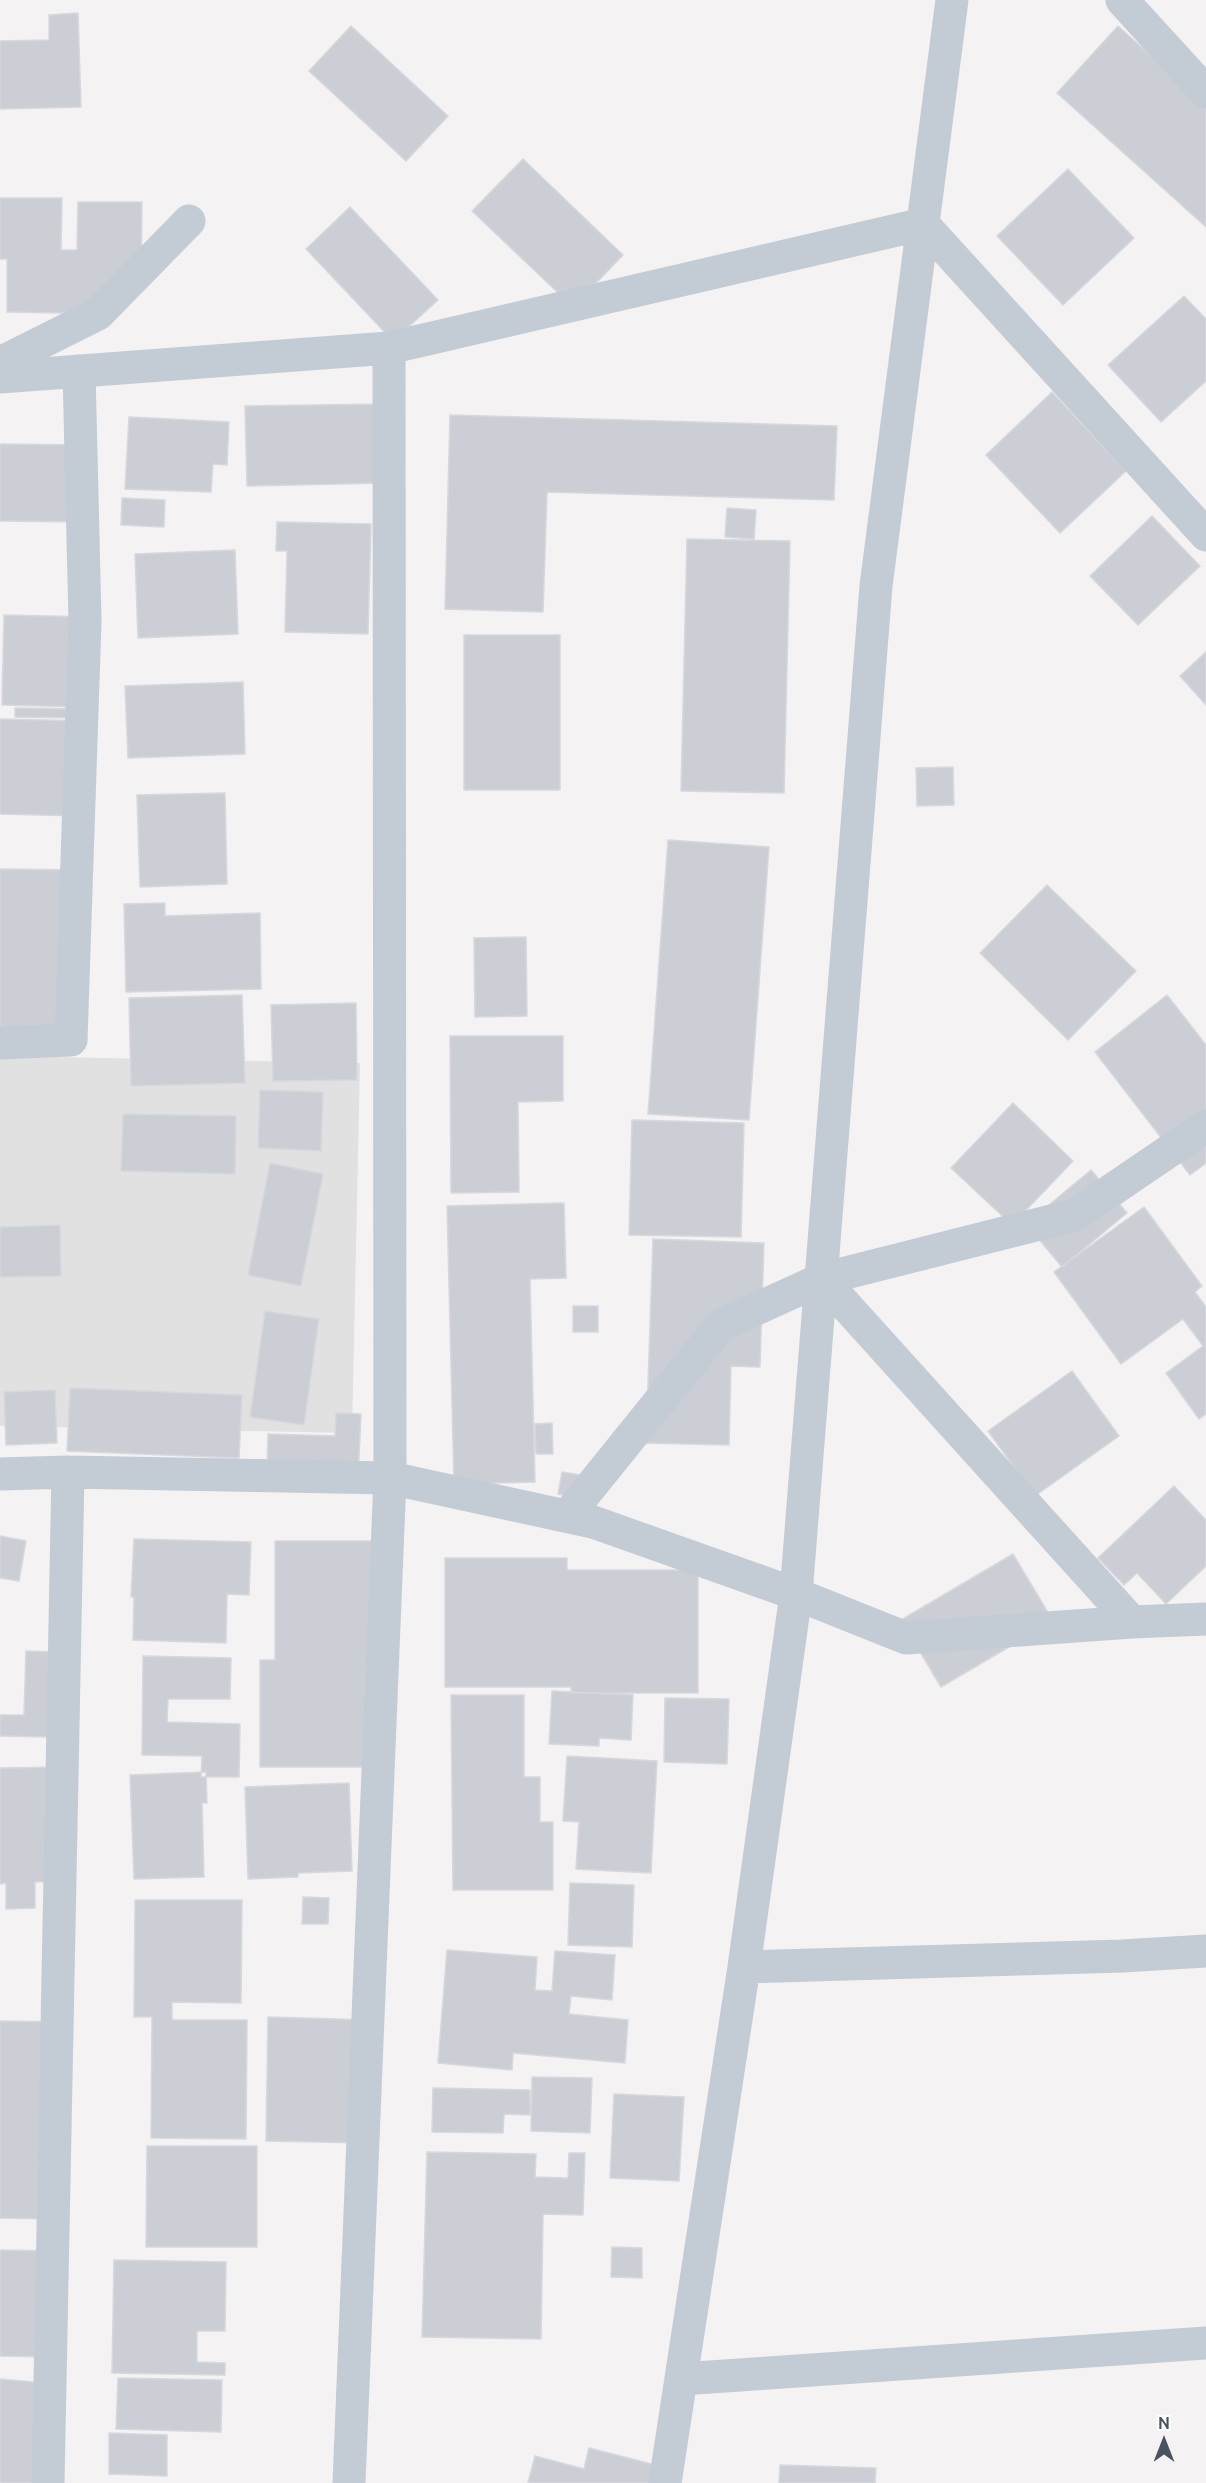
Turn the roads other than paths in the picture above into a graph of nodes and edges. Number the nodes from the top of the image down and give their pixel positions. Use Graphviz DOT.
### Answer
graph roads {
  1 [pos="952,0"];
  2 [pos="1122,0"];
  3 [pos="1206,92"];
  4 [pos="189,221"];
  5 [pos="923,224"];
  6 [pos="389,348"];
  7 [pos="0,363"];
  8 [pos="79,371"];
  9 [pos="0,376"];
  10 [pos="1206,535"];
  11 [pos="0,1043"];
  12 [pos="1206,1126"];
  13 [pos="822,1279"];
  14 [pos="68,1472"];
  15 [pos="0,1474"];
  16 [pos="390,1478"];
  17 [pos="567,1516"];
  18 [pos="796,1594"];
  19 [pos="1206,1619"];
  20 [pos="1132,1622"];
  21 [pos="1206,1951"];
  22 [pos="744,1967"];
  23 [pos="1206,2343"];
  24 [pos="681,2379"];
  25 [pos="48,2483"];
  26 [pos="349,2483"];
  27 [pos="665,2483"];
  1 -- 5 [label="street"];
  2 -- 3 [label="street"];
  4 -- 7 [label="street"];
  5 -- 6 [label="street"];
  5 -- 10 [label="street"];
  5 -- 13 [label="street"];
  6 -- 8 [label="street"];
  6 -- 16 [label="street"];
  8 -- 9 [label="street"];
  8 -- 11 [label="street"];
  12 -- 13 [label="street"];
  13 -- 17 [label="street"];
  13 -- 18 [label="street"];
  13 -- 20 [label="street"];
  14 -- 15 [label="street"];
  14 -- 16 [label="street"];
  14 -- 25 [label="street"];
  16 -- 17 [label="street"];
  16 -- 26 [label="street"];
  17 -- 18 [label="street"];
  18 -- 20 [label="street"];
  18 -- 22 [label="street"];
  19 -- 20 [label="street"];
  21 -- 22 [label="street"];
  22 -- 24 [label="street"];
  23 -- 24 [label="street"];
  24 -- 27 [label="street"];
}
